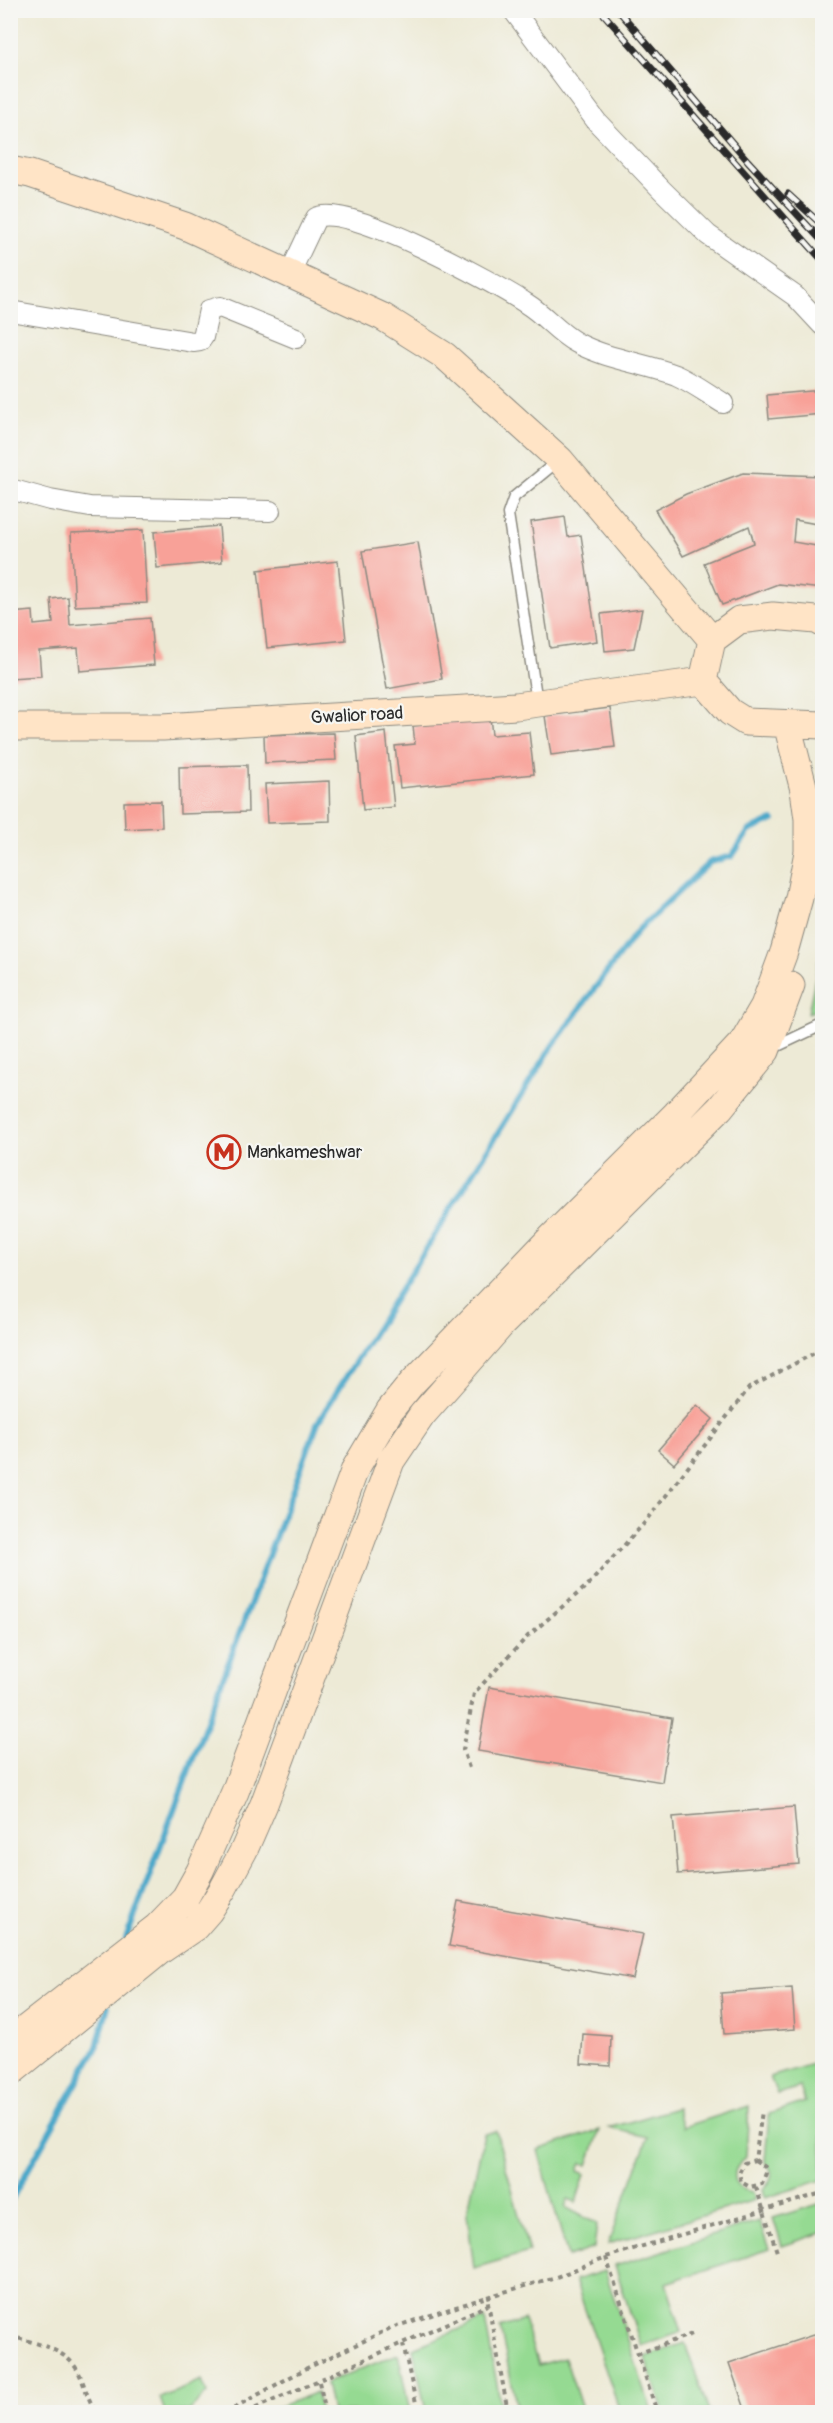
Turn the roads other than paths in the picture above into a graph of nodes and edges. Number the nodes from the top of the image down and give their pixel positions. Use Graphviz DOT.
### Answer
graph roads {
  1 [pos="513,10"];
  2 [pos="10,170"];
  3 [pos="291,273"];
  4 [pos="10,311"];
  5 [pos="822,325"];
  6 [pos="296,338"];
  7 [pos="723,403"];
  8 [pos="560,460"];
  9 [pos="10,489"];
  10 [pos="270,511"];
  11 [pos="822,623"];
  12 [pos="712,640"];
  13 [pos="703,681"];
  14 [pos="537,703"];
  15 [pos="787,724"];
  16 [pos="10,727"];
  17 [pos="822,731"];
  18 [pos="822,878"];
  19 [pos="822,1025"];
  20 [pos="766,1051"];
  21 [pos="383,1423"];
  22 [pos="403,1440"];
  23 [pos="235,1792"];
  24 [pos="264,1804"];
  25 [pos="159,1939"];
  26 [pos="82,2000"];
  27 [pos="10,2041"];
  28 [pos="10,2073"];
  1 -- 5 [label="street"];
  2 -- 3 [label="main road"];
  3 -- 7 [label="street"];
  3 -- 8 [label="main road"];
  4 -- 6 [label="street"];
  8 -- 12 [label="main road"];
  8 -- 14 [label="lane"];
  9 -- 10 [label="street"];
  11 -- 12 [label="main road"];
  12 -- 13 [label="main road"];
  13 -- 14 [label="main road, Gwalior road"];
  13 -- 15 [label="main road"];
  14 -- 16 [label="main road, Gwalior road"];
  15 -- 17 [label="main road"];
  15 -- 21 [label="main road"];
  18 -- 20 [label="main road"];
  19 -- 20 [label="lane"];
  20 -- 22 [label="main road"];
  21 -- 22 [label="main road"];
  21 -- 23 [label="main road"];
  22 -- 24 [label="main road"];
  23 -- 24 [label="main road"];
  23 -- 25 [label="main road"];
  24 -- 25 [label="main road"];
  25 -- 26 [label="main road"];
  26 -- 27 [label="main road"];
  26 -- 28 [label="main road"];
}
